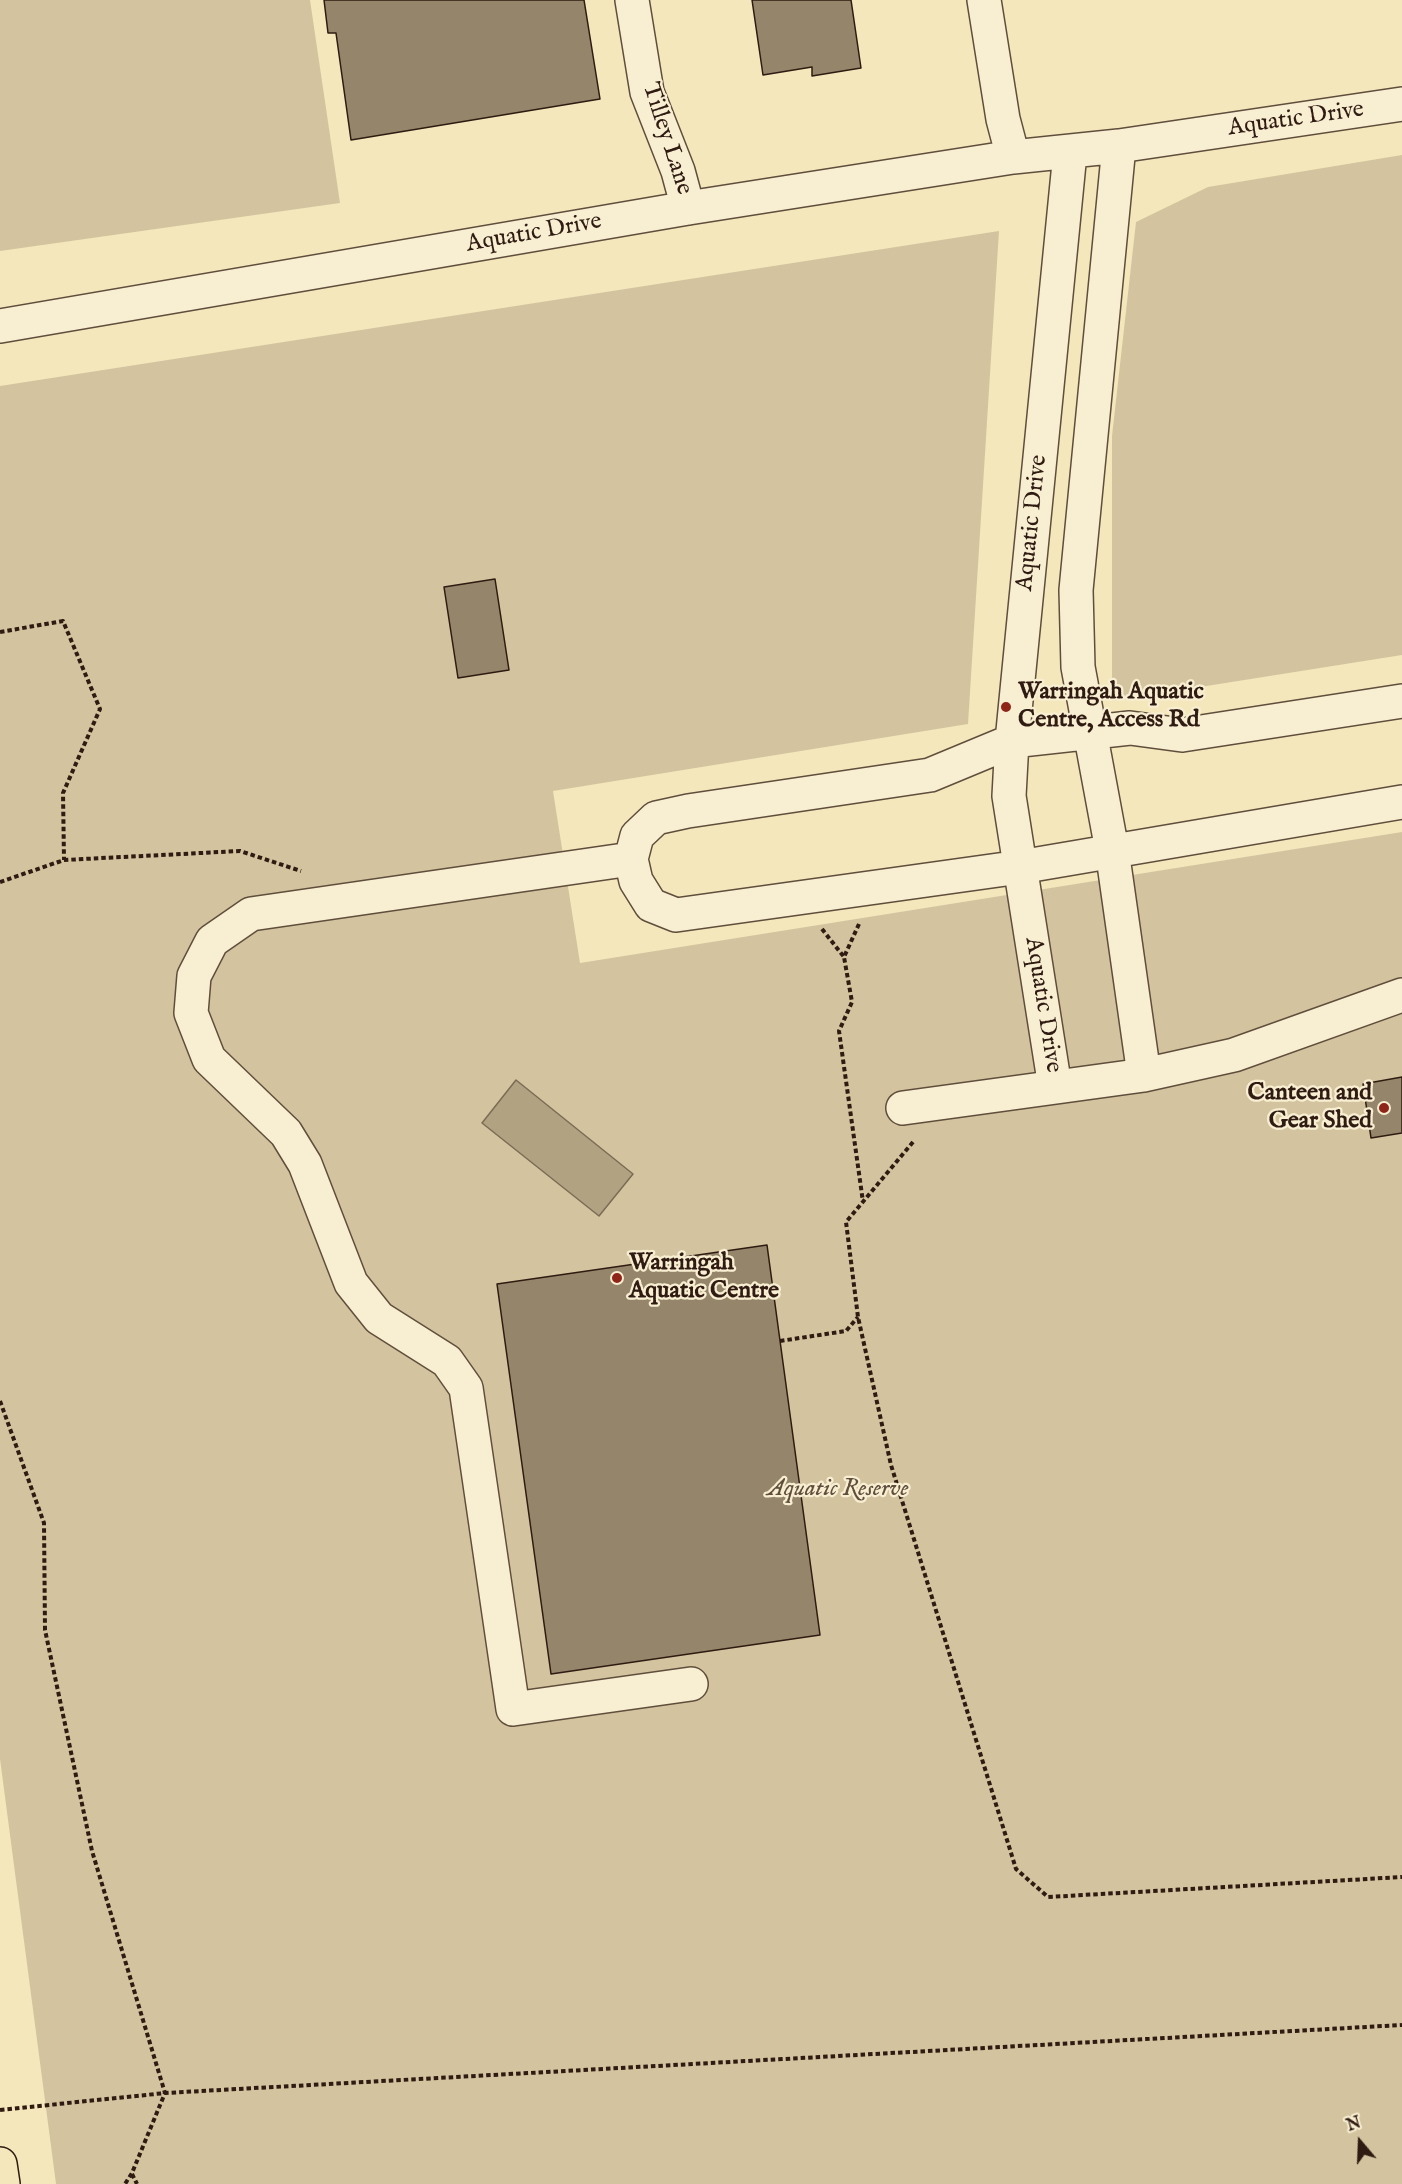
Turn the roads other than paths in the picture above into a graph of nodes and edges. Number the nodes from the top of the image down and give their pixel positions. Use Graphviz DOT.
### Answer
graph roads {
  1 [pos="632,0"];
  2 [pos="984,0"];
  3 [pos="1402,104"];
  4 [pos="1119,146"];
  5 [pos="1070,153"];
  6 [pos="1013,157"];
  7 [pos="688,208"];
  8 [pos="0,326"];
  9 [pos="1402,701"];
  10 [pos="1088,732"];
  11 [pos="1012,741"];
  12 [pos="1402,802"];
  13 [pos="1112,850"];
  14 [pos="631,859"];
  15 [pos="1020,867"];
  16 [pos="1402,995"];
  17 [pos="1144,1075"];
  18 [pos="1054,1087"];
  19 [pos="903,1108"];
  20 [pos="691,1684"];
  21 [pos="0,2164"];
  22 [pos="3,2184"];
  1 -- 7 [label="street, Tilley Lane"];
  2 -- 6 [label="street"];
  3 -- 4 [label="street, Aquatic Drive"];
  4 -- 5 [label="street, Aquatic Drive"];
  4 -- 10 [label="street, Aquatic Drive"];
  5 -- 6 [label="street, Aquatic Drive"];
  5 -- 11 [label="street, Aquatic Drive"];
  6 -- 7 [label="street, Aquatic Drive"];
  7 -- 8 [label="street, Aquatic Drive"];
  9 -- 10 [label="street"];
  10 -- 11 [label="street"];
  10 -- 13 [label="street, Aquatic Drive"];
  11 -- 14 [label="street"];
  11 -- 15 [label="street, Aquatic Drive"];
  12 -- 13 [label="street"];
  13 -- 15 [label="street"];
  13 -- 17 [label="street, Aquatic Drive"];
  14 -- 15 [label="street"];
  14 -- 20 [label="street"];
  15 -- 18 [label="street, Aquatic Drive"];
  16 -- 17 [label="street"];
  17 -- 18 [label="street, Aquatic Drive"];
  18 -- 19 [label="street"];
  21 -- 22 [label="main road"];
}
